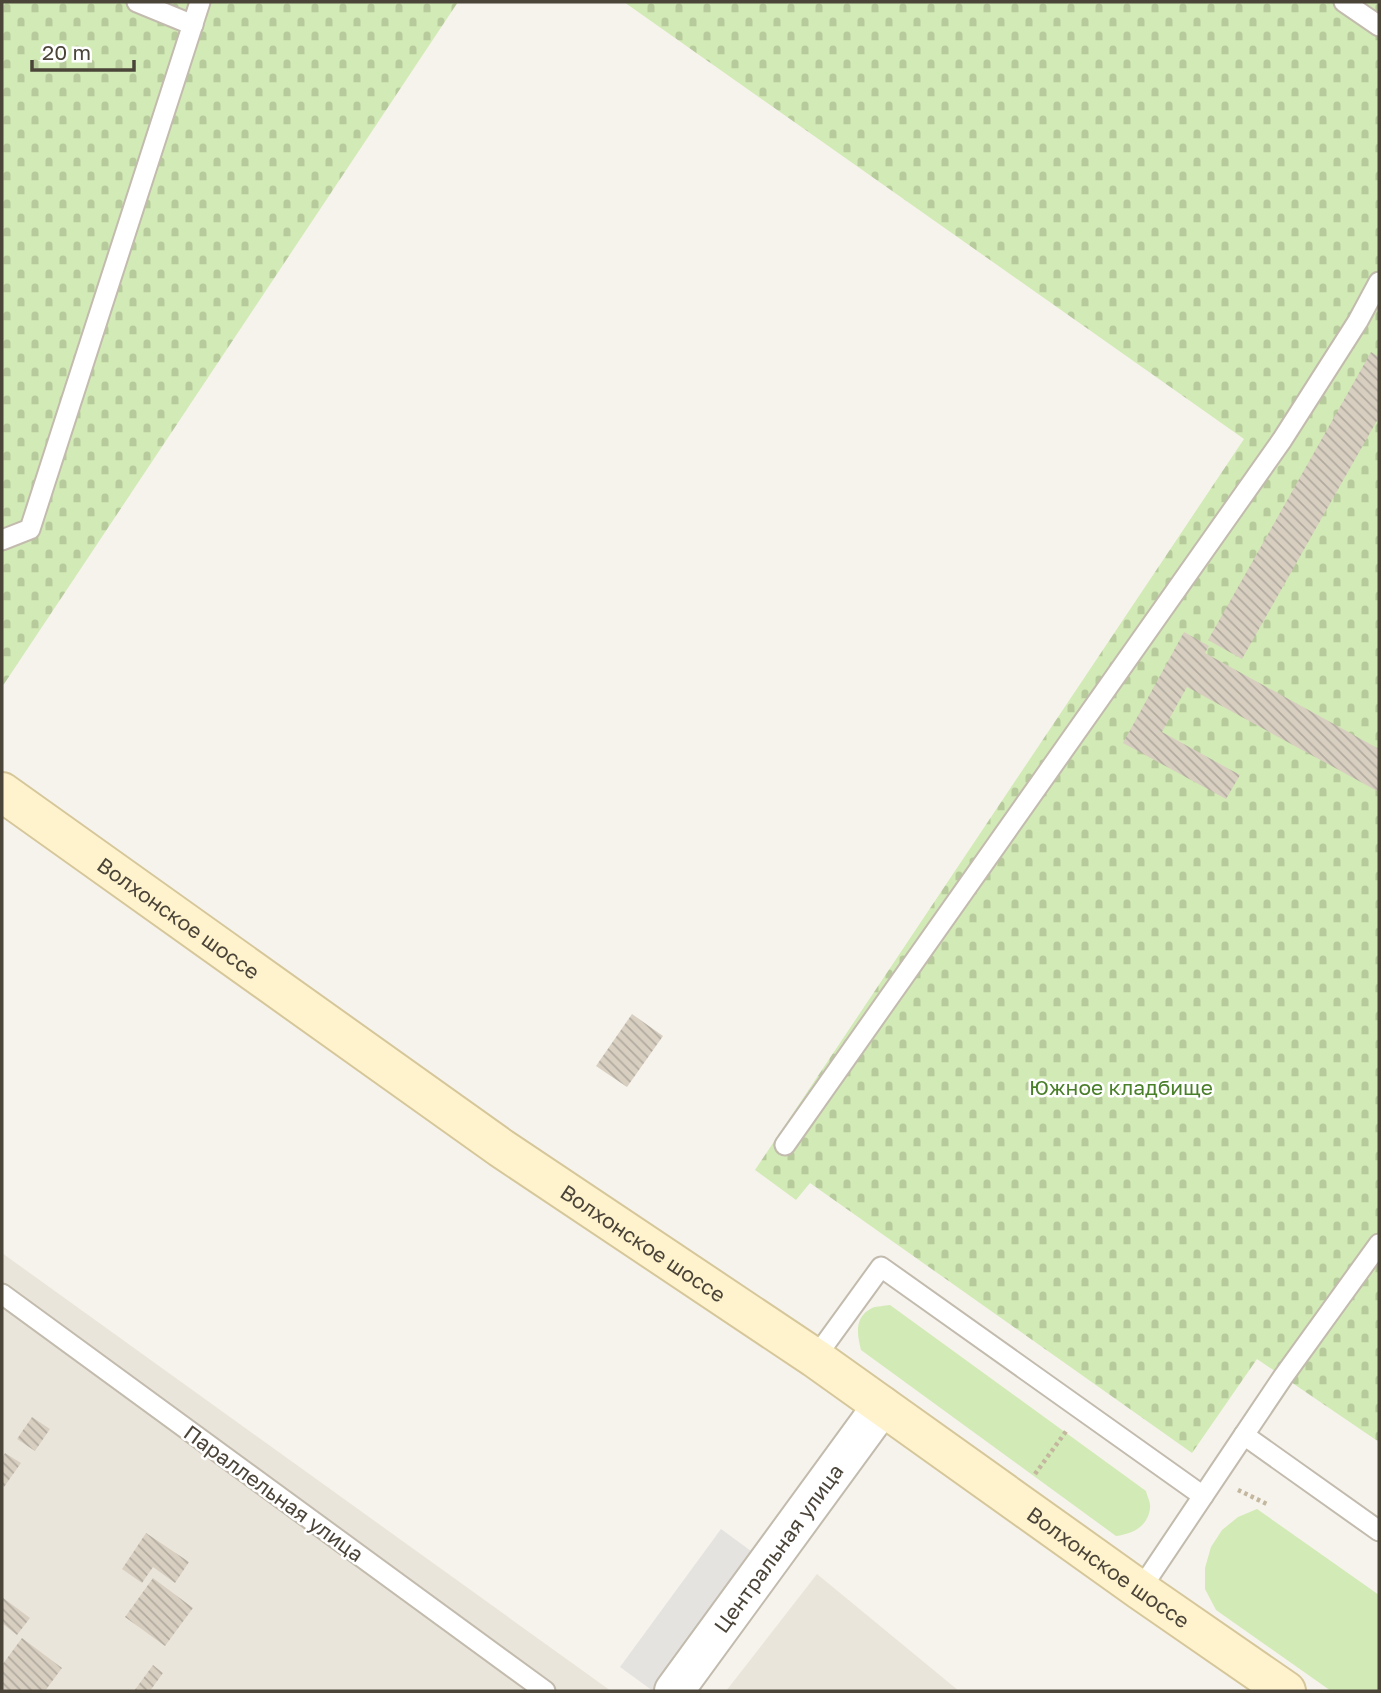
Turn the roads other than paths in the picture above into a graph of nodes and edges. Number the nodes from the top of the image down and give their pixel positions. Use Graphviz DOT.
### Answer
graph roads {
  1 [pos="137,2"];
  2 [pos="200,2"];
  3 [pos="1344,2"];
  4 [pos="193,25"];
  5 [pos="1379,26"];
  6 [pos="1379,282"];
  7 [pos="2,540"];
  8 [pos="2,792"];
  9 [pos="785,1145"];
  10 [pos="1379,1244"];
  11 [pos="2,1294"];
  12 [pos="815,1358"];
  13 [pos="882,1406"];
  14 [pos="1244,1435"];
  15 [pos="1203,1496"];
  16 [pos="1379,1531"];
  17 [pos="1140,1590"];
  18 [pos="545,1691"];
  19 [pos="674,1691"];
  20 [pos="1286,1691"];
  1 -- 4 [label="lane"];
  2 -- 4 [label="lane"];
  3 -- 5 [label="lane"];
  4 -- 7 [label="lane"];
  6 -- 9 [label="lane"];
  8 -- 12 [label="main road, Волхонское шоссе"];
  10 -- 14 [label="lane"];
  11 -- 18 [label="lane, Параллельная улица"];
  12 -- 13 [label="main road, Волхонское шоссе"];
  12 -- 15 [label="lane"];
  13 -- 17 [label="main road, Волхонское шоссе"];
  13 -- 19 [label="street, Центральная улица"];
  14 -- 15 [label="lane"];
  14 -- 16 [label="lane"];
  15 -- 17 [label="lane"];
  17 -- 20 [label="main road, Волхонское шоссе"];
}
